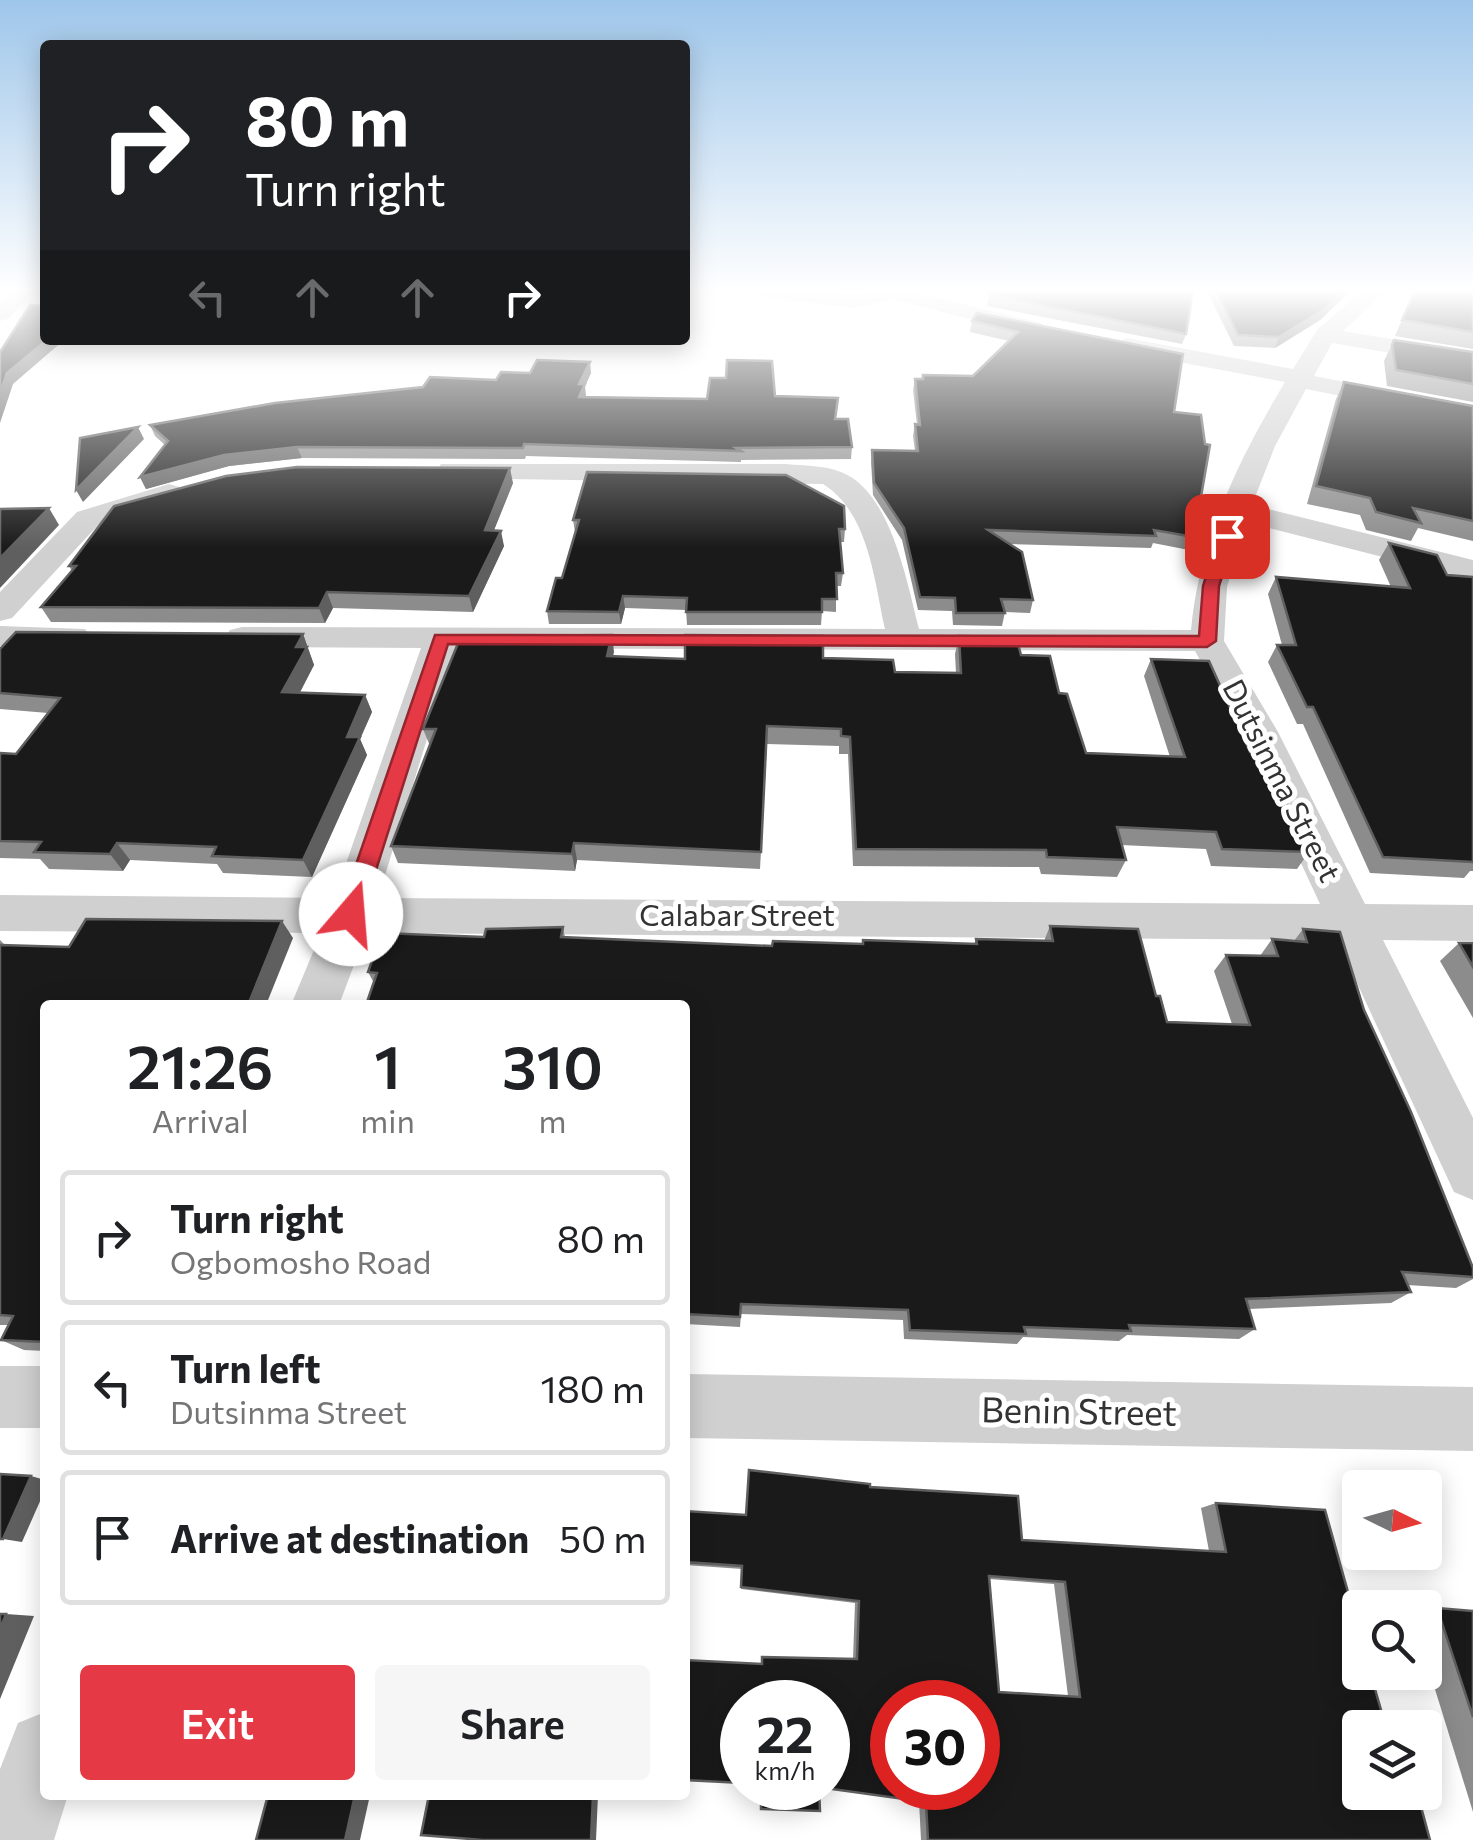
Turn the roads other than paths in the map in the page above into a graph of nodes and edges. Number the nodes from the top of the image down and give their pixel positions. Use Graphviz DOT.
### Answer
graph roads {
  1 [pos="1286,377"];
  2 [pos="1297,379"];
  3 [pos="1473,414"];
  4 [pos="432,469"];
  5 [pos="193,488"];
  6 [pos="1234,510"];
  7 [pos="1473,570"];
  8 [pos="0,612"];
  9 [pos="0,636"];
  10 [pos="115,636"];
  11 [pos="211,637"];
  12 [pos="441,638"];
  13 [pos="904,638"];
  14 [pos="1207,641"];
  15 [pos="0,913"];
  16 [pos="351,914"];
  17 [pos="1351,920"];
  18 [pos="1473,923"];
  19 [pos="318,1000"];
  20 [pos="1473,1174"];
  21 [pos="0,1397"];
  22 [pos="40,1397"];
  23 [pos="690,1406"];
  24 [pos="1473,1419"];
  25 [pos="40,1765"];
  26 [pos="14,1840"];
  1 -- 2 [label="street"];
  2 -- 3 [label="street"];
  2 -- 6 [label="street"];
  4 -- 13 [label="street"];
  5 -- 8 [label="street"];
  6 -- 7 [label="street"];
  6 -- 14 [label="street"];
  9 -- 10 [label="street"];
  11 -- 12 [label="street"];
  12 -- 13 [label="street"];
  12 -- 16 [label="street"];
  13 -- 14 [label="street"];
  14 -- 17 [label="street, Dutsinma Street"];
  15 -- 16 [label="street, Calabar Street"];
  16 -- 17 [label="street, Calabar Street"];
  16 -- 19 [label="street"];
  17 -- 18 [label="street, Calabar Street"];
  17 -- 20 [label="street, Dutsinma Street"];
  21 -- 22 [label="street"];
  23 -- 24 [label="street, Benin Street"];
  25 -- 26 [label="street"];
}
